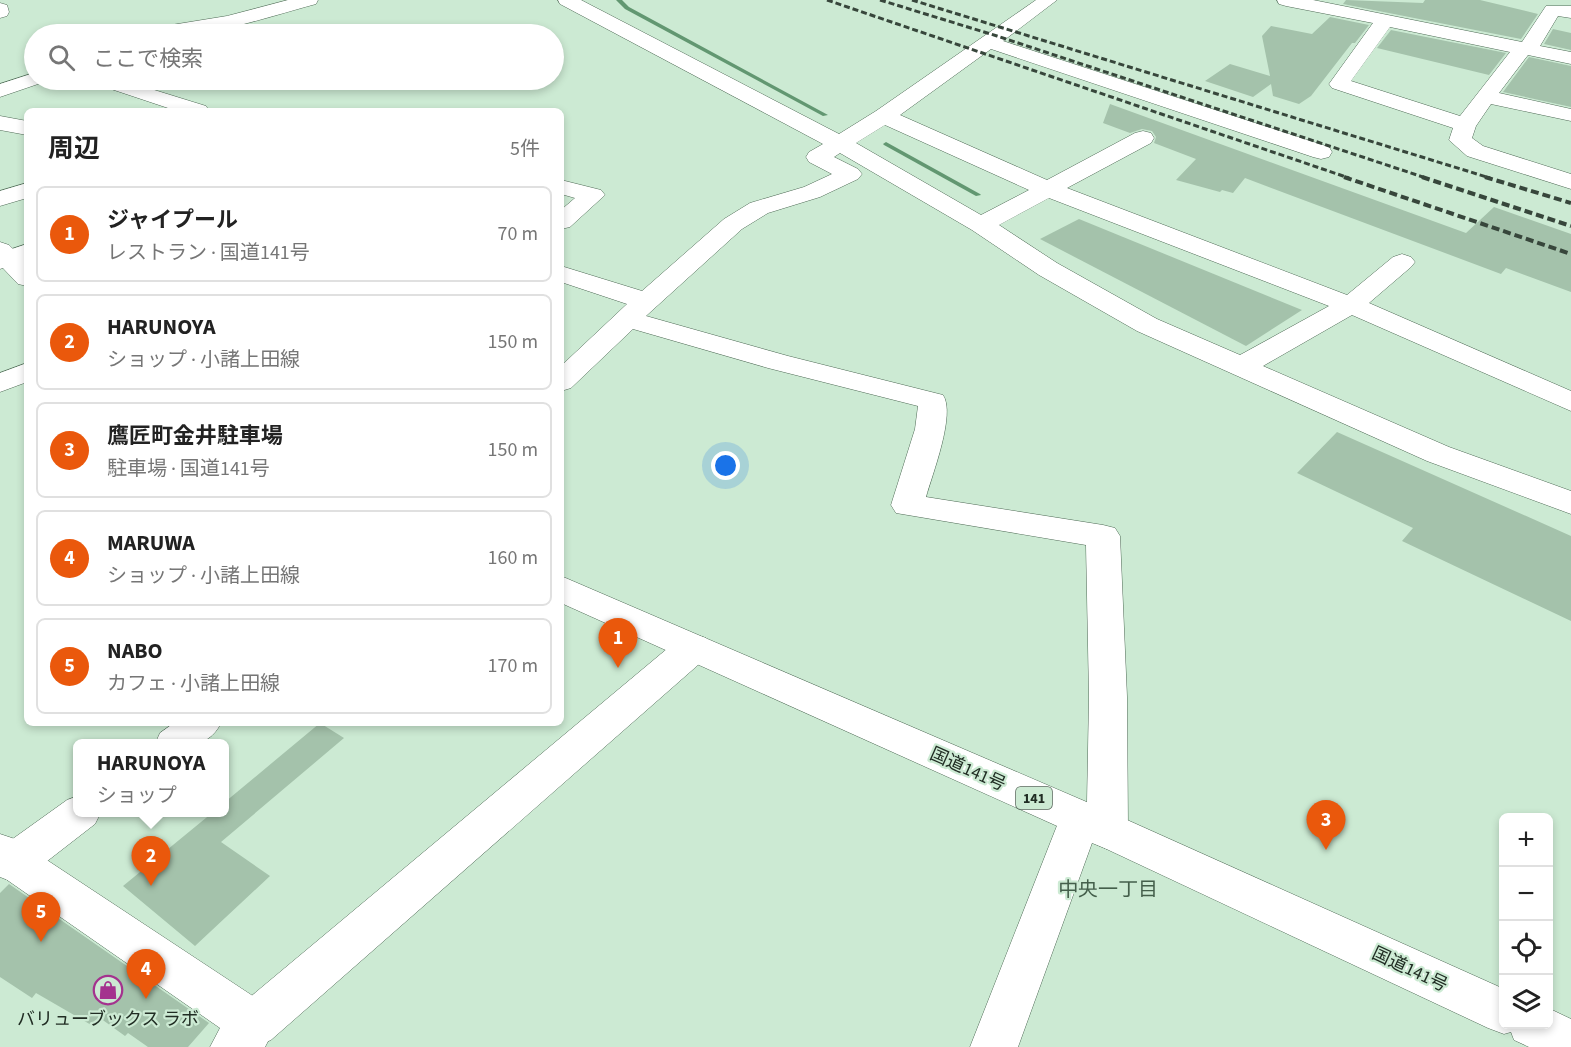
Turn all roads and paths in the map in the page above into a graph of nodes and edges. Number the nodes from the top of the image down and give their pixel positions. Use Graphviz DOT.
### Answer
graph roads {
  1 [pos="309,0"];
  2 [pos="567,0"];
  3 [pos="1048,0"];
  4 [pos="1286,0"];
  5 [pos="1554,0"];
  6 [pos="1571,2"];
  7 [pos="1571,12"];
  8 [pos="1386,20"];
  9 [pos="216,24"];
  10 [pos="988,42"];
  11 [pos="1525,49"];
  12 [pos="1571,58"];
  13 [pos="1529,70"];
  14 [pos="1497,81"];
  15 [pos="24,83"];
  16 [pos="134,90"];
  17 [pos="0,91"];
  18 [pos="1571,97"];
  19 [pos="189,108"];
  20 [pos="1571,115"];
  21 [pos="884,116"];
  22 [pos="0,123"];
  23 [pos="1465,125"];
  24 [pos="24,127"];
  25 [pos="1140,140"];
  26 [pos="841,144"];
  27 [pos="1321,152"];
  28 [pos="1571,182"];
  29 [pos="564,188"];
  30 [pos="1049,190"];
  31 [pos="24,191"];
  32 [pos="0,199"];
  33 [pos="564,219"];
  34 [pos="981,225"];
  35 [pos="9,255"];
  36 [pos="1402,262"];
  37 [pos="24,274"];
  38 [pos="564,275"];
  39 [pos="1351,305"];
  40 [pos="637,310"];
  41 [pos="1240,367"];
  42 [pos="24,373"];
  43 [pos="564,379"];
  44 [pos="0,383"];
  45 [pos="1571,402"];
  46 [pos="1571,503"];
  47 [pos="564,590"];
  48 [pos="693,648"];
  49 [pos="198,726"];
  50 [pos="181,739"];
  51 [pos="74,817"];
  52 [pos="1094,825"];
  53 [pos="7,858"];
  54 [pos="1499,1010"];
  55 [pos="1542,1029"];
  56 [pos="244,1036"];
  57 [pos="1571,1043"];
  58 [pos="994,1047"];
  1 -- 9 [label="main road"];
  2 -- 26 [label="main road"];
  3 -- 10 [label="main road"];
  4 -- 8 [label="main road"];
  5 -- 6 [label="main road"];
  7 -- 11 [label="main road"];
  8 -- 11 [label="main road"];
  8 -- 23 [label="main road"];
  10 -- 21 [label="main road"];
  10 -- 27 [label="main road"];
  11 -- 12 [label="main road"];
  11 -- 14 [label="main road"];
  13 -- 14 [label="main road"];
  14 -- 18 [label="main road"];
  14 -- 20 [label="main road"];
  14 -- 23 [label="main road"];
  15 -- 17 [label="main road"];
  16 -- 19 [label="main road"];
  21 -- 26 [label="main road"];
  21 -- 30 [label="main road"];
  22 -- 24 [label="main road"];
  23 -- 28 [label="main road"];
  25 -- 30 [label="main road"];
  26 -- 34 [label="main road"];
  26 -- 40 [label="main road"];
  29 -- 33 [label="main road"];
  30 -- 34 [label="main road"];
  30 -- 39 [label="main road"];
  31 -- 32 [label="main road"];
  34 -- 41 [label="main road"];
  35 -- 37 [label="main road"];
  36 -- 39 [label="main road"];
  38 -- 40 [label="main road"];
  39 -- 41 [label="main road"];
  39 -- 45 [label="main road"];
  40 -- 43 [label="main road"];
  40 -- 52 [label="main road"];
  41 -- 46 [label="main road"];
  42 -- 44 [label="main road"];
  47 -- 48 [label="main road, 国道141号 / 141"];
  48 -- 52 [label="main road, 国道141号 / 141"];
  48 -- 56 [label="main road"];
  49 -- 50 [label="main road"];
  51 -- 53 [label="main road"];
  52 -- 54 [label="main road, 国道141号 / 141"];
  52 -- 58 [label="main road"];
  53 -- 56 [label="main road"];
  55 -- 57 [label="main road"];
}
